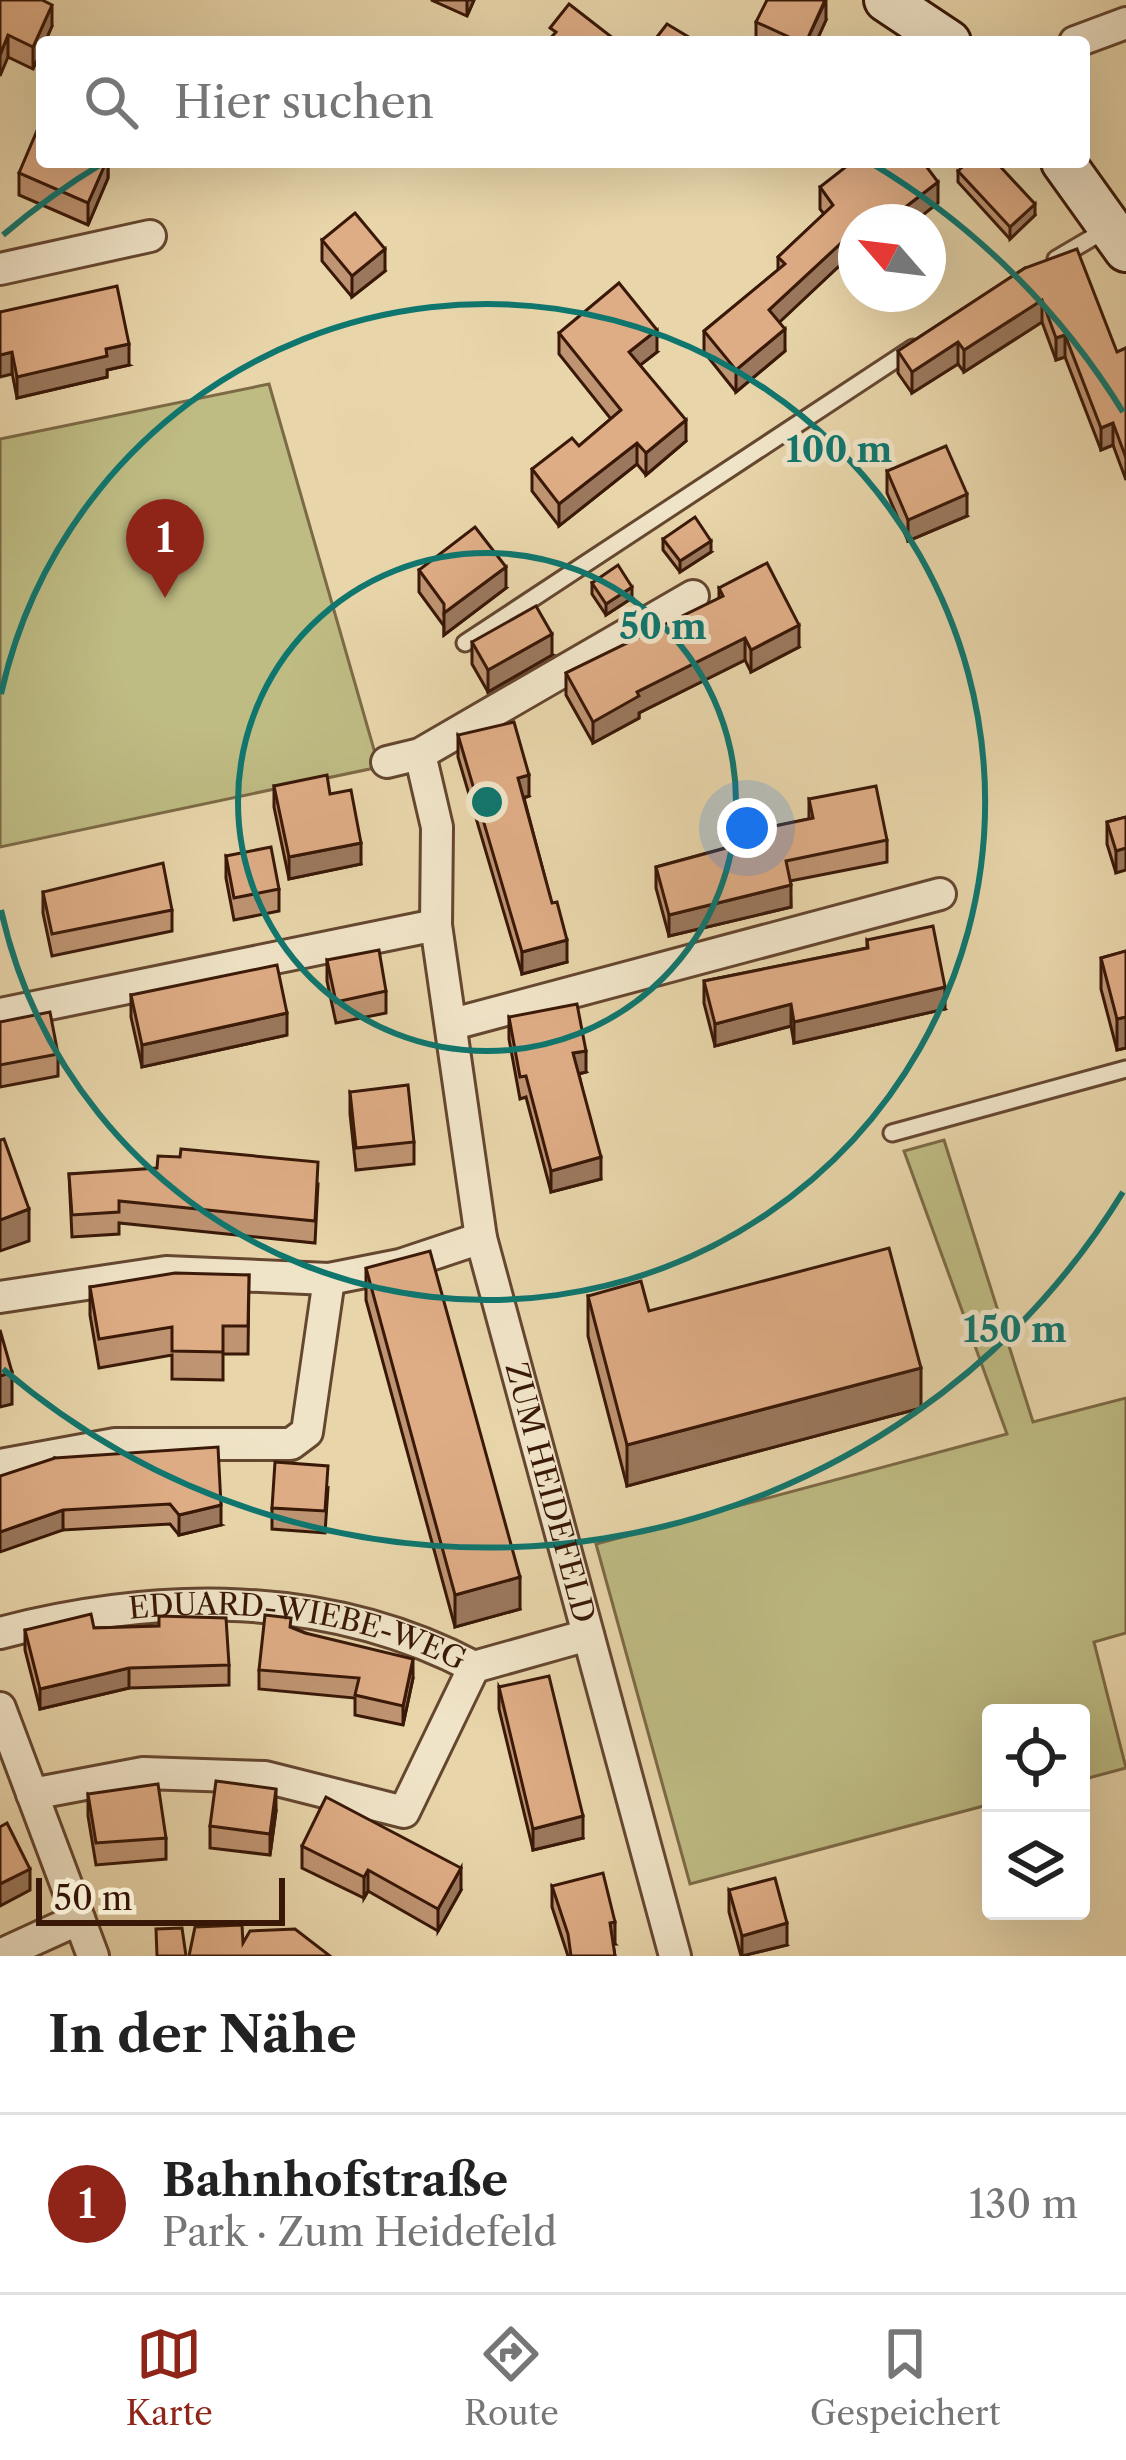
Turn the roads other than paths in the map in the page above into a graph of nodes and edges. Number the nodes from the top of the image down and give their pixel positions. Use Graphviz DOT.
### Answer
graph roads {
  1 [pos="886,0"];
  2 [pos="1126,23"];
  3 [pos="940,36"];
  4 [pos="1090,36"];
  5 [pos="1067,168"];
  6 [pos="150,236"];
  7 [pos="1119,238"];
  8 [pos="1043,266"];
  9 [pos="0,268"];
  10 [pos="924,341"];
  11 [pos="693,596"];
  12 [pos="465,643"];
  13 [pos="420,754"];
  14 [pos="386,762"];
  15 [pos="940,894"];
  16 [pos="436,925"];
  17 [pos="0,1014"];
  18 [pos="453,1024"];
  19 [pos="1126,1069"];
  20 [pos="892,1133"];
  21 [pos="481,1238"];
  22 [pos="329,1279"];
  23 [pos="0,1297"];
  24 [pos="0,1465"];
  25 [pos="0,1633"];
  26 [pos="587,1635"];
  27 [pos="473,1666"];
  28 [pos="0,1708"];
  29 [pos="32,1794"];
  30 [pos="79,1918"];
  31 [pos="0,1955"];
  32 [pos="92,1956"];
  33 [pos="675,1956"];
  1 -- 3 [label="street"];
  2 -- 4 [label="street"];
  5 -- 7 [label="street"];
  6 -- 9 [label="street"];
  7 -- 8 [label="lane"];
  10 -- 12 [label="lane"];
  11 -- 13 [label="street"];
  13 -- 14 [label="street"];
  13 -- 16 [label="street, ZUM HEIDEFELD"];
  15 -- 18 [label="street"];
  16 -- 17 [label="street"];
  16 -- 18 [label="street, ZUM HEIDEFELD"];
  18 -- 21 [label="street, ZUM HEIDEFELD"];
  19 -- 20 [label="lane"];
  21 -- 22 [label="street"];
  21 -- 26 [label="street, ZUM HEIDEFELD"];
  22 -- 23 [label="street"];
  22 -- 24 [label="street"];
  25 -- 27 [label="street, EDUARD-WIEBE-WEG"];
  26 -- 27 [label="street, EDUARD-WIEBE-WEG"];
  26 -- 33 [label="street, ZUM HEIDEFELD"];
  27 -- 29 [label="street"];
  28 -- 29 [label="street"];
  29 -- 30 [label="street"];
  30 -- 31 [label="street"];
  30 -- 32 [label="street"];
}
